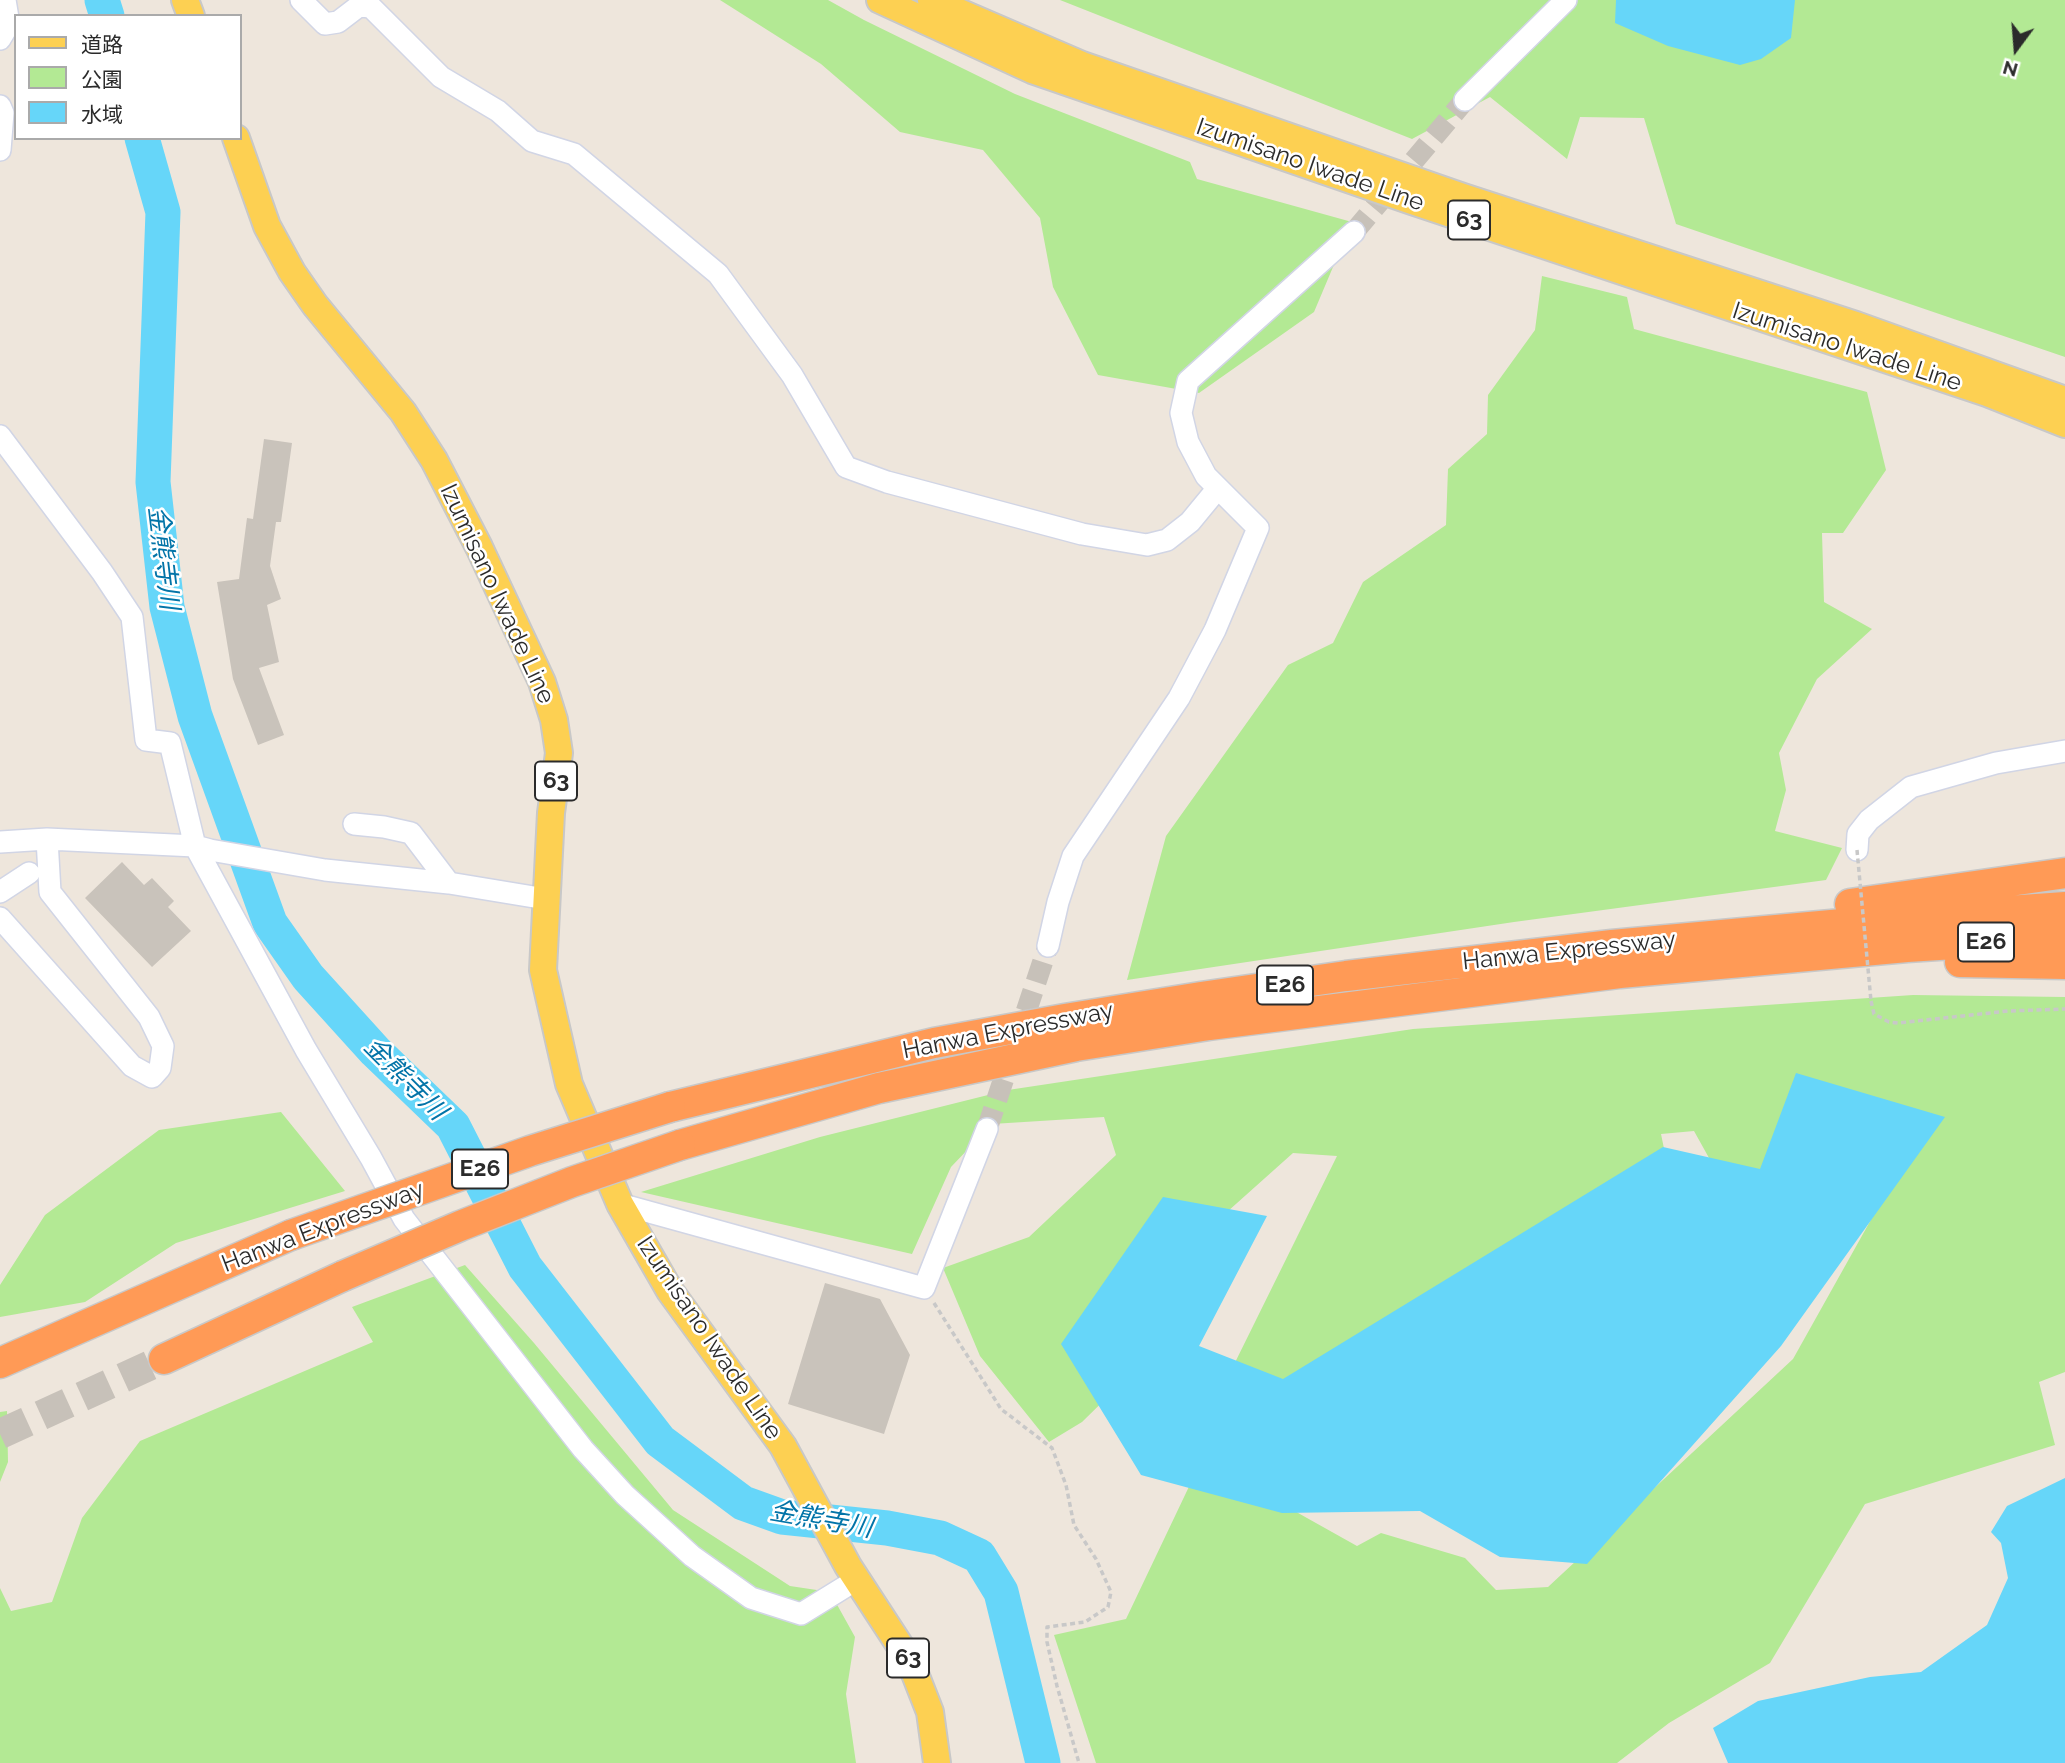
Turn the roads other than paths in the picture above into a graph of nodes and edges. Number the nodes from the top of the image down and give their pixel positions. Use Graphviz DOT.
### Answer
graph roads {
  1 [pos="5,0"];
  2 [pos="301,0"];
  3 [pos="880,0"];
  4 [pos="931,0"];
  5 [pos="1566,0"];
  6 [pos="0,39"];
  7 [pos="1465,100"];
  8 [pos="0,106"];
  9 [pos="237,140"];
  10 [pos="0,150"];
  11 [pos="1354,232"];
  12 [pos="2065,400"];
  13 [pos="2065,424"];
  14 [pos="0,436"];
  15 [pos="1218,488"];
  16 [pos="2065,751"];
  17 [pos="354,824"];
  18 [pos="47,839"];
  19 [pos="0,842"];
  20 [pos="202,848"];
  21 [pos="1857,850"];
  22 [pos="29,873"];
  23 [pos="2065,873"];
  24 [pos="449,883"];
  25 [pos="0,892"];
  26 [pos="546,899"];
  27 [pos="2065,907"];
  28 [pos="0,918"];
  29 [pos="2065,937"];
  30 [pos="1612,945"];
  31 [pos="1048,946"];
  32 [pos="2065,964"];
  33 [pos="1509,986"];
  34 [pos="987,1129"];
  35 [pos="620,1204"];
  36 [pos="163,1359"];
  37 [pos="0,1363"];
  38 [pos="852,1573"];
  39 [pos="937,1763"];
  1 -- 6 [label="street"];
  2 -- 15 [label="street"];
  3 -- 13 [label="main road, Izumisano Iwade Line / 63"];
  4 -- 12 [label="main road, Izumisano Iwade Line / 63"];
  5 -- 7 [label="street"];
  8 -- 10 [label="street"];
  9 -- 26 [label="main road, Izumisano Iwade Line / 63"];
  11 -- 15 [label="street"];
  14 -- 20 [label="street"];
  15 -- 31 [label="street"];
  16 -- 21 [label="street"];
  17 -- 24 [label="street"];
  18 -- 19 [label="street"];
  18 -- 20 [label="street"];
  18 -- 28 [label="street"];
  20 -- 24 [label="street"];
  20 -- 38 [label="street"];
  22 -- 25 [label="street"];
  23 -- 30 [label="highway"];
  24 -- 26 [label="street"];
  26 -- 35 [label="main road, Izumisano Iwade Line / 63"];
  27 -- 30 [label="highway, Hanwa Expressway / E26"];
  29 -- 33 [label="highway, Hanwa Expressway / E26"];
  30 -- 37 [label="highway, Hanwa Expressway / E26, bridge"];
  32 -- 33 [label="highway"];
  33 -- 36 [label="highway, Hanwa Expressway / E26, bridge"];
  34 -- 35 [label="street"];
  35 -- 38 [label="main road, Izumisano Iwade Line / 63"];
  38 -- 39 [label="main road, Izumisano Iwade Line / 63"];
}
